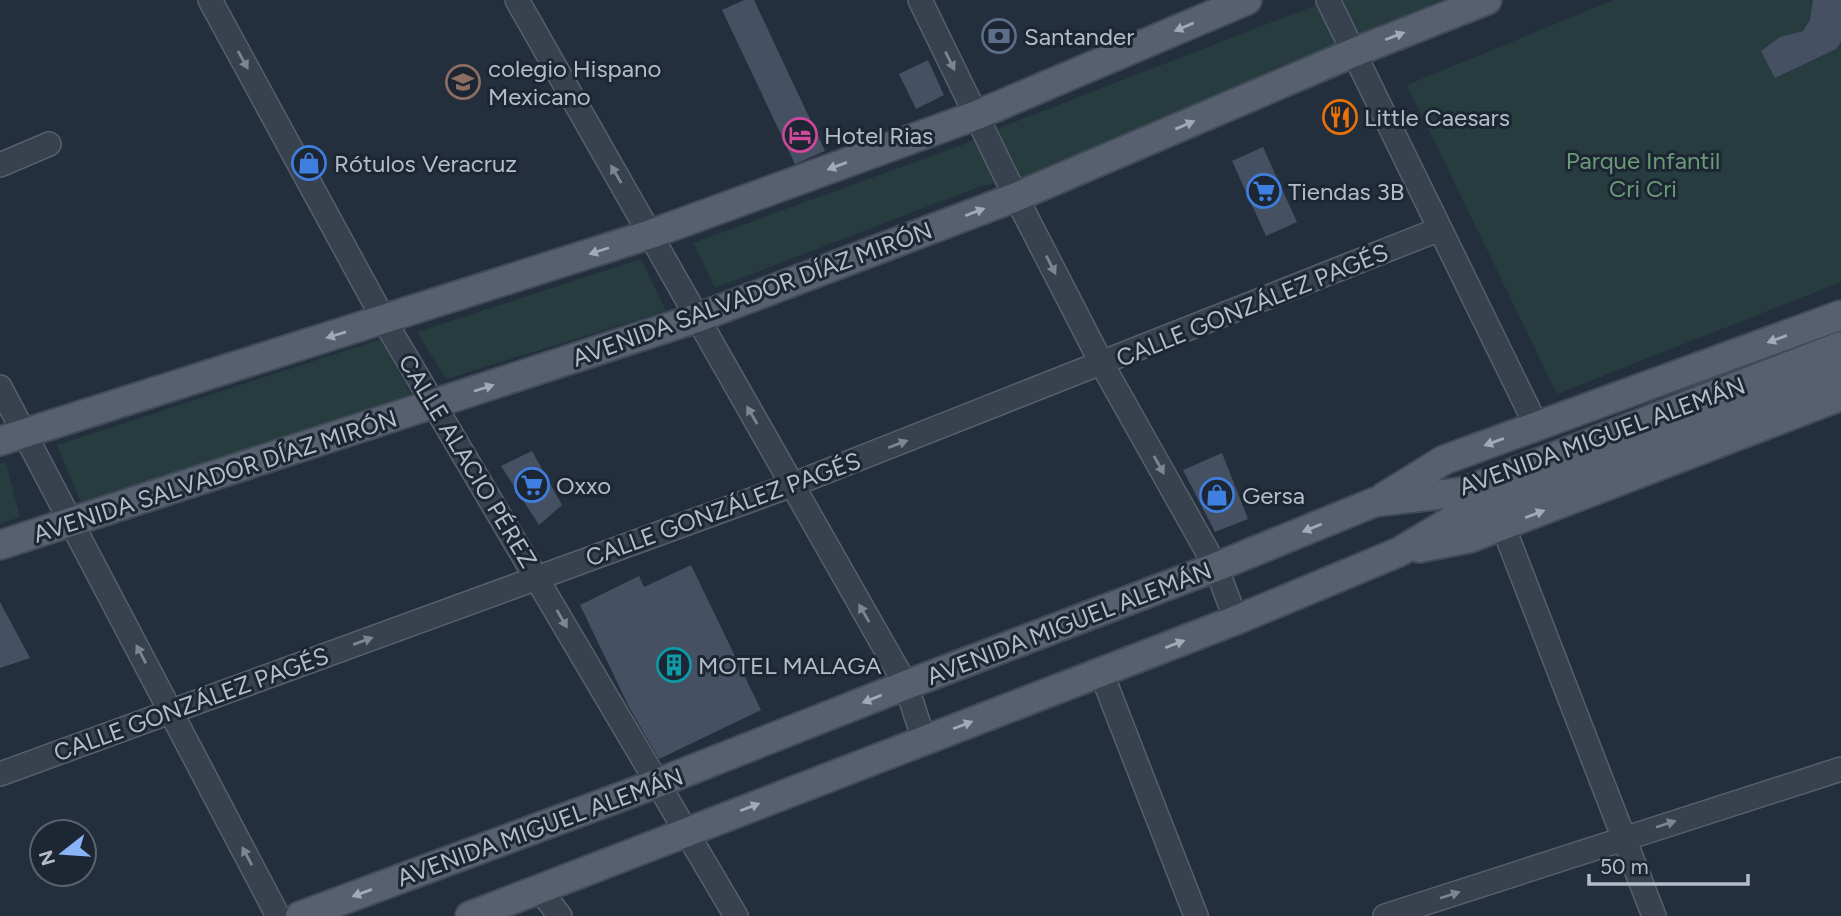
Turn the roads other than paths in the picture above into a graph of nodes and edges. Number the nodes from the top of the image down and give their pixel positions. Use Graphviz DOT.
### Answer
graph roads {
  1 [pos="210,0"];
  2 [pos="517,0"];
  3 [pos="920,0"];
  4 [pos="1247,0"];
  5 [pos="1328,0"];
  6 [pos="1487,0"];
  7 [pos="1355,52"];
  8 [pos="977,115"];
  9 [pos="48,144"];
  10 [pos="0,165"];
  11 [pos="1016,197"];
  12 [pos="1440,229"];
  13 [pos="651,234"];
  14 [pos="1841,315"];
  15 [pos="697,318"];
  16 [pos="384,320"];
  17 [pos="1841,346"];
  18 [pos="1102,364"];
  19 [pos="1841,369"];
  20 [pos="0,387"];
  21 [pos="1841,396"];
  22 [pos="1738,398"];
  23 [pos="433,405"];
  24 [pos="1537,427"];
  25 [pos="12,437"];
  26 [pos="792,485"];
  27 [pos="1375,502"];
  28 [pos="72,523"];
  29 [pos="1503,526"];
  30 [pos="0,545"];
  31 [pos="1399,552"];
  32 [pos="1216,568"];
  33 [pos="538,577"];
  34 [pos="1236,620"];
  35 [pos="1101,672"];
  36 [pos="906,685"];
  37 [pos="172,712"];
  38 [pos="924,740"];
  39 [pos="1841,769"];
  40 [pos="0,774"];
  41 [pos="658,783"];
  42 [pos="687,831"];
  43 [pos="1623,838"];
  44 [pos="539,889"];
  45 [pos="481,914"];
  46 [pos="278,916"];
  47 [pos="300,916"];
  48 [pos="560,916"];
  49 [pos="736,916"];
  50 [pos="1196,916"];
  51 [pos="1385,916"];
  52 [pos="1654,916"];
  1 -- 16 [label="street, CALLE ALACIO PÉREZ, one-way"];
  13 -- 2 [label="street, one-way"];
  3 -- 8 [label="street, one-way"];
  4 -- 8 [label="main road, one-way"];
  5 -- 7 [label="street"];
  7 -- 6 [label="main road, AVENIDA SALVADOR DÍAZ MIRÓN, one-way"];
  11 -- 7 [label="main road, AVENIDA SALVADOR DÍAZ MIRÓN, one-way"];
  7 -- 12 [label="street"];
  8 -- 11 [label="street"];
  8 -- 13 [label="main road, one-way"];
  9 -- 10 [label="street"];
  15 -- 11 [label="main road, AVENIDA SALVADOR DÍAZ MIRÓN, one-way"];
  11 -- 18 [label="street, one-way"];
  12 -- 18 [label="street, CALLE GONZÁLEZ PAGÉS"];
  12 -- 24 [label="street"];
  13 -- 15 [label="street"];
  13 -- 16 [label="main road, one-way"];
  14 -- 24 [label="main road, one-way"];
  23 -- 15 [label="main road, AVENIDA SALVADOR DÍAZ MIRÓN, one-way"];
  26 -- 15 [label="street, one-way"];
  16 -- 23 [label="street, CALLE ALACIO PÉREZ"];
  16 -- 25 [label="main road, one-way"];
  17 -- 22 [label="main road, AVENIDA MIGUEL ALEMÁN"];
  26 -- 18 [label="street, CALLE GONZÁLEZ PAGÉS, one-way"];
  18 -- 32 [label="street, one-way"];
  19 -- 22 [label="main road, AVENIDA MIGUEL ALEMÁN"];
  20 -- 25 [label="street"];
  29 -- 21 [label="main road, one-way"];
  22 -- 27 [label="main road, AVENIDA MIGUEL ALEMÁN"];
  22 -- 31 [label="main road, AVENIDA MIGUEL ALEMÁN"];
  23 -- 28 [label="main road, AVENIDA SALVADOR DÍAZ MIRÓN"];
  23 -- 33 [label="street, CALLE ALACIO PÉREZ"];
  24 -- 27 [label="main road, one-way"];
  25 -- 28 [label="street"];
  26 -- 33 [label="street, CALLE GONZÁLEZ PAGÉS"];
  36 -- 26 [label="street, one-way"];
  27 -- 32 [label="main road, AVENIDA MIGUEL ALEMÁN, one-way"];
  28 -- 30 [label="main road, AVENIDA SALVADOR DÍAZ MIRÓN"];
  37 -- 28 [label="street, one-way"];
  29 -- 31 [label="main road"];
  29 -- 43 [label="street"];
  31 -- 34 [label="main road, AVENIDA MIGUEL ALEMÁN"];
  32 -- 34 [label="street"];
  32 -- 36 [label="main road, AVENIDA MIGUEL ALEMÁN"];
  37 -- 33 [label="street, CALLE GONZÁLEZ PAGÉS, one-way"];
  33 -- 41 [label="street, CALLE ALACIO PÉREZ, one-way"];
  35 -- 34 [label="main road, AVENIDA MIGUEL ALEMÁN, one-way"];
  38 -- 35 [label="main road, AVENIDA MIGUEL ALEMÁN, one-way"];
  35 -- 50 [label="street"];
  36 -- 38 [label="street"];
  36 -- 41 [label="main road, AVENIDA MIGUEL ALEMÁN, one-way"];
  37 -- 40 [label="street, CALLE GONZÁLEZ PAGÉS"];
  46 -- 37 [label="street, one-way"];
  42 -- 38 [label="main road, AVENIDA MIGUEL ALEMÁN, one-way"];
  43 -- 39 [label="street, one-way"];
  41 -- 42 [label="street, CALLE ALACIO PÉREZ"];
  41 -- 47 [label="main road, AVENIDA MIGUEL ALEMÁN, one-way"];
  42 -- 44 [label="main road, AVENIDA MIGUEL ALEMÁN"];
  42 -- 49 [label="street, CALLE ALACIO PÉREZ"];
  51 -- 43 [label="street, one-way"];
  43 -- 52 [label="street"];
  44 -- 45 [label="main road, AVENIDA MIGUEL ALEMÁN"];
  44 -- 48 [label="street"];
}
